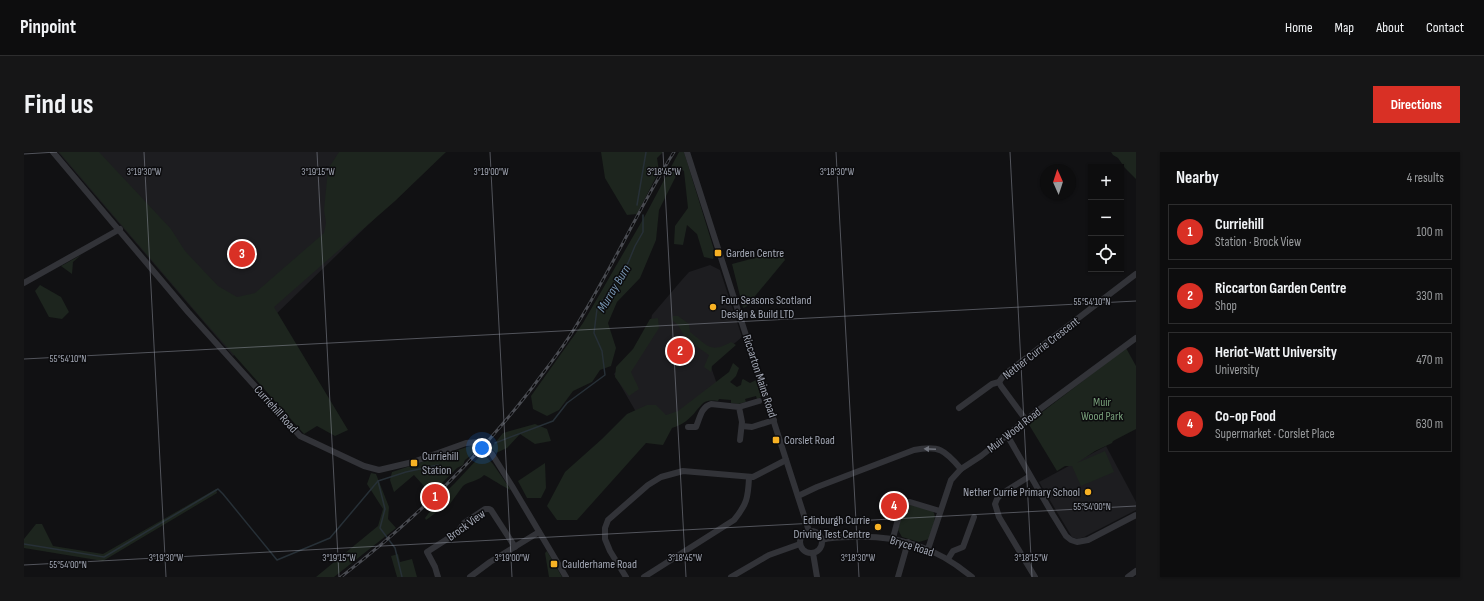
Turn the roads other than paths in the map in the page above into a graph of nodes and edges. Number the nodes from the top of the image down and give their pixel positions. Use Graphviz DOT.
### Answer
graph roads {
  1 [pos="53,152"];
  2 [pos="687,152"];
  3 [pos="120,229"];
  4 [pos="1136,274"];
  5 [pos="24,282"];
  6 [pos="1136,338"];
  7 [pos="999,382"];
  8 [pos="758,401"];
  9 [pos="739,407"];
  10 [pos="963,408"];
  11 [pos="774,420"];
  12 [pos="1026,420"];
  13 [pos="742,426"];
  14 [pos="688,427"];
  15 [pos="1007,435"];
  16 [pos="740,440"];
  17 [pos="786,460"];
  18 [pos="961,469"];
  19 [pos="1030,476"];
  20 [pos="749,478"];
  21 [pos="798,496"];
  22 [pos="940,511"];
  23 [pos="1136,515"];
  24 [pos="974,517"];
  25 [pos="809,531"];
  26 [pos="539,532"];
  27 [pos="893,538"];
  28 [pos="822,540"];
  29 [pos="908,542"];
  30 [pos="800,544"];
  31 [pos="515,547"];
  32 [pos="928,549"];
  33 [pos="813,553"];
  34 [pos="948,559"];
  35 [pos="1136,571"];
  36 [pos="438,577"];
  37 [pos="470,577"];
  38 [pos="566,577"];
  39 [pos="626,577"];
  40 [pos="644,577"];
  41 [pos="731,577"];
  42 [pos="817,577"];
  43 [pos="898,577"];
  44 [pos="972,577"];
  45 [pos="1035,577"];
  46 [pos="1128,577"];
  1 -- 3 [label="street, Curriehill Road"];
  2 -- 11 [label="street, Riccarton Mains Road"];
  3 -- 5 [label="street"];
  3 -- 26 [label="street, Curriehill Road, bridge"];
  4 -- 7 [label="street, Nether Currie Crescent"];
  6 -- 12 [label="street, Muir Wood Road"];
  7 -- 10 [label="street, Nether Currie Crescent"];
  7 -- 12 [label="street"];
  8 -- 9 [label="street"];
  9 -- 13 [label="street"];
  9 -- 14 [label="street"];
  11 -- 13 [label="street"];
  11 -- 17 [label="street, Riccarton Mains Road"];
  12 -- 15 [label="street, Muir Wood Road"];
  13 -- 16 [label="street"];
  15 -- 18 [label="street, Muir Wood Road"];
  15 -- 19 [label="street"];
  17 -- 20 [label="street"];
  17 -- 21 [label="street, Riccarton Mains Road"];
  18 -- 21 [label="street, one-way"];
  18 -- 22 [label="street, Muir Wood Road"];
  19 -- 23 [label="street"];
  19 -- 45 [label="street"];
  20 -- 39 [label="street"];
  20 -- 40 [label="street"];
  21 -- 25 [label="street, Riccarton Mains Road"];
  22 -- 27 [label="street"];
  22 -- 32 [label="street, Muir Wood Road"];
  24 -- 34 [label="street"];
  25 -- 28 [label="street"];
  25 -- 30 [label="street"];
  26 -- 31 [label="street"];
  26 -- 38 [label="street, Curriehill Road"];
  27 -- 28 [label="street, Bryce Road"];
  27 -- 29 [label="street, Bryce Road"];
  28 -- 33 [label="street"];
  29 -- 32 [label="street, Bryce Road"];
  29 -- 43 [label="street"];
  30 -- 33 [label="street"];
  30 -- 41 [label="street"];
  31 -- 36 [label="street, Brock View"];
  31 -- 37 [label="street"];
  32 -- 34 [label="street, Bryce Road"];
  33 -- 42 [label="street"];
  34 -- 44 [label="street, Bryce Road"];
  35 -- 46 [label="street"];
}
